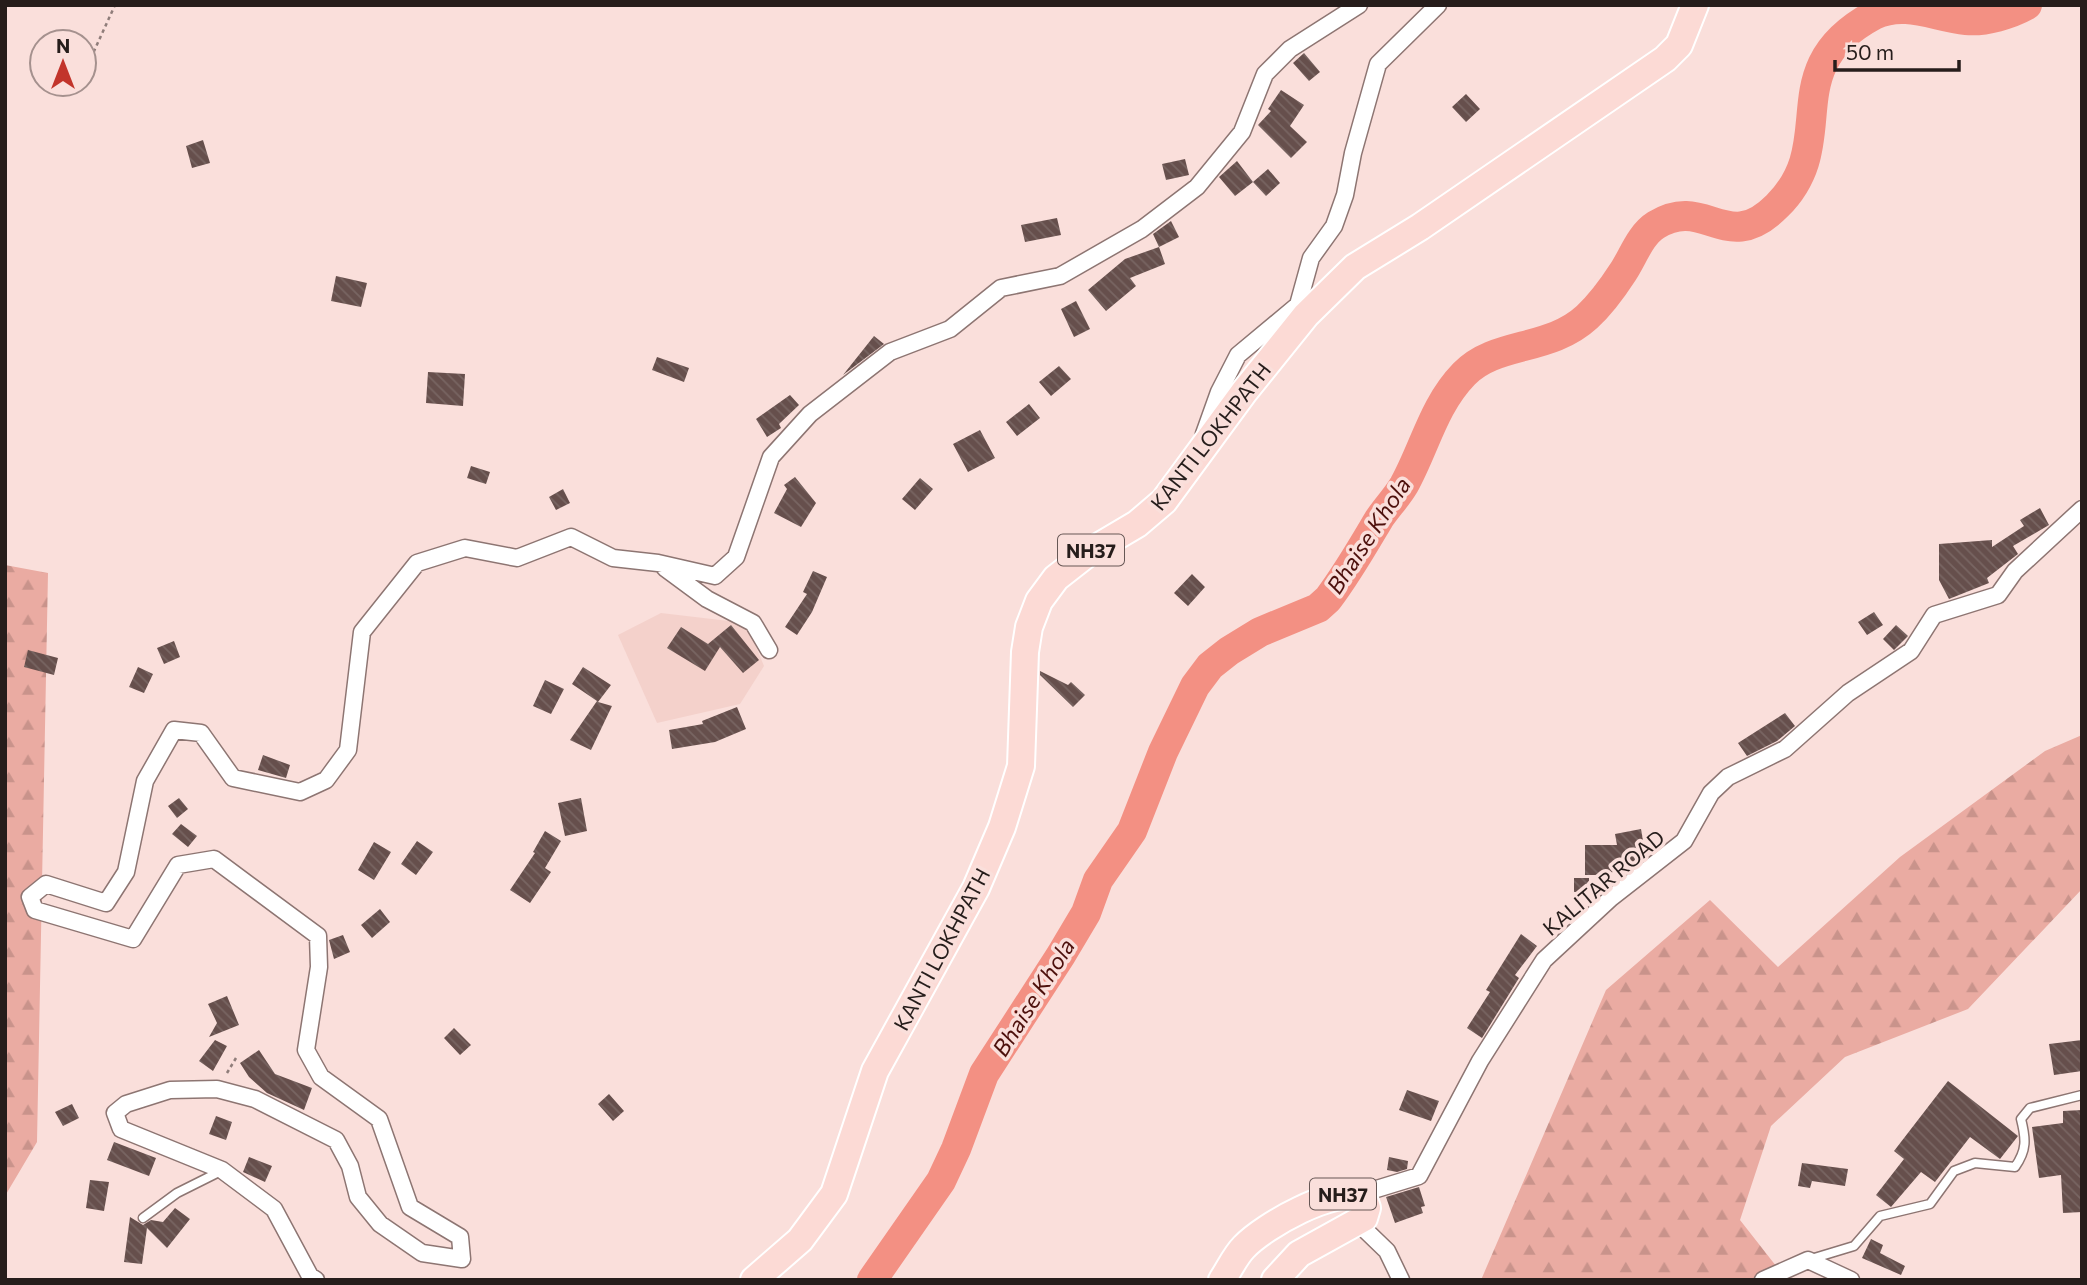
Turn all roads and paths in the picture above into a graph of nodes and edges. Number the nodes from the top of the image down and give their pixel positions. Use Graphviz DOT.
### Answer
graph roads {
  1 [pos="115,5"];
  2 [pos="1359,5"];
  3 [pos="1438,5"];
  4 [pos="1695,5"];
  5 [pos="98,42"];
  6 [pos="1196,458"];
  7 [pos="2082,509"];
  8 [pos="658,562"];
  9 [pos="769,650"];
  10 [pos="2082,1095"];
  11 [pos="222,1170"];
  12 [pos="1357,1195"];
  13 [pos="143,1218"];
  14 [pos="1358,1223"];
  15 [pos="1808,1260"];
  16 [pos="316,1280"];
  17 [pos="754,1280"];
  18 [pos="1222,1280"];
  19 [pos="1275,1280"];
  20 [pos="1401,1280"];
  21 [pos="1763,1280"];
  22 [pos="1851,1280"];
  1 -- 5 [label="path"];
  2 -- 8 [label="street"];
  3 -- 6 [label="street"];
  4 -- 6 [label="main road, KANTI LOKHPATH / NH37"];
  6 -- 17 [label="main road, KANTI LOKHPATH / NH37"];
  7 -- 12 [label="street, KALITAR ROAD"];
  8 -- 9 [label="street"];
  8 -- 11 [label="street"];
  10 -- 15 [label="lane"];
  11 -- 13 [label="lane"];
  11 -- 16 [label="street"];
  12 -- 14 [label="main road, NH37"];
  12 -- 18 [label="main road, NH37"];
  14 -- 19 [label="main road, NH37"];
  14 -- 20 [label="street"];
  15 -- 21 [label="street"];
  15 -- 22 [label="street"];
}
